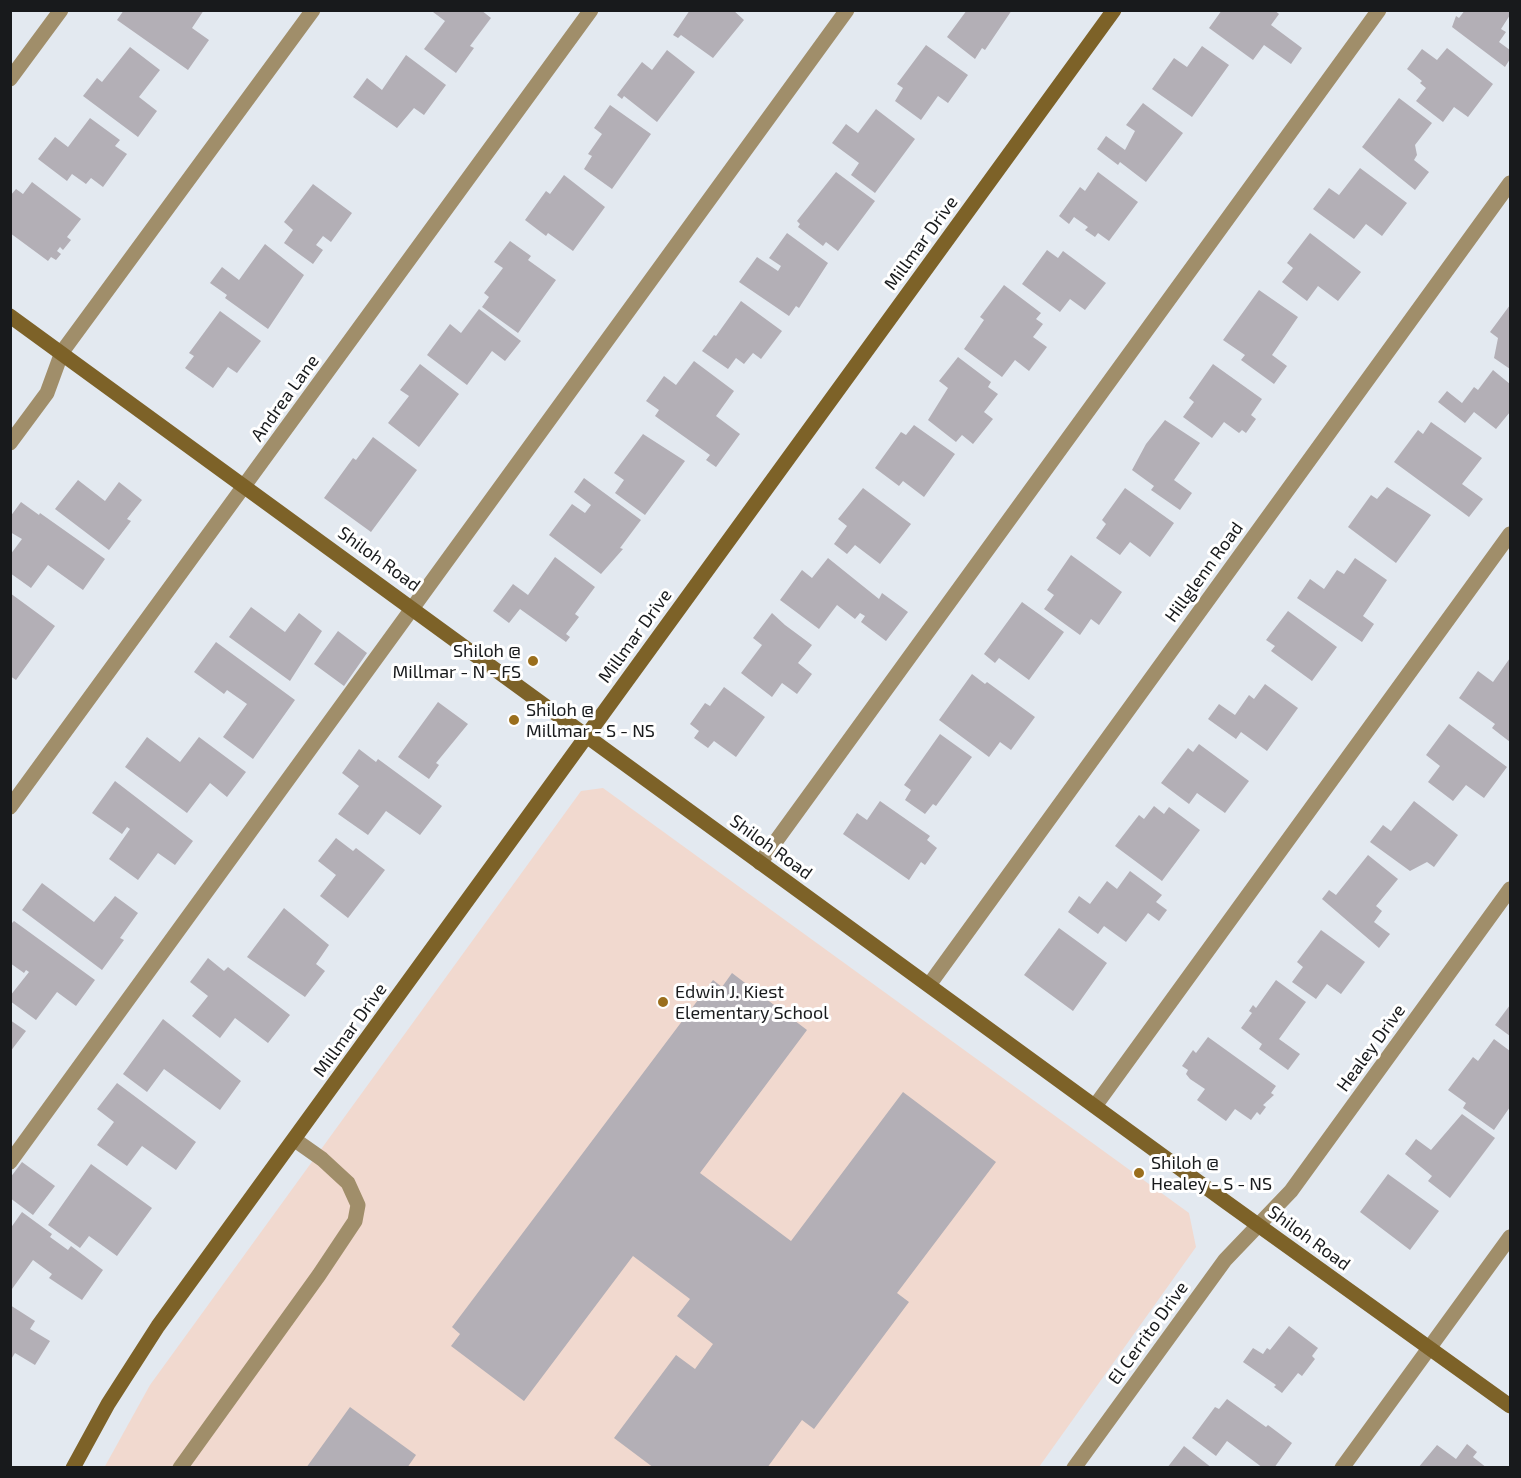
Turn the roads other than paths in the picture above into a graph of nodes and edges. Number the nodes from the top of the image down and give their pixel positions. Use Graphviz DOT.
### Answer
graph roads {
  1 [pos="60,10"];
  2 [pos="313,10"];
  3 [pos="591,10"];
  4 [pos="847,10"];
  5 [pos="1114,10"];
  6 [pos="1379,10"];
  7 [pos="10,79"];
  8 [pos="1510,183"];
  9 [pos="10,316"];
  10 [pos="62,352"];
  11 [pos="10,443"];
  12 [pos="245,486"];
  13 [pos="1510,534"];
  14 [pos="414,609"];
  15 [pos="586,737"];
  16 [pos="10,807"];
  17 [pos="760,863"];
  18 [pos="1510,889"];
  19 [pos="929,985"];
  20 [pos="1095,1106"];
  21 [pos="295,1140"];
  22 [pos="10,1162"];
  23 [pos="1258,1225"];
  24 [pos="1510,1237"];
  25 [pos="1430,1348"];
  26 [pos="1510,1406"];
  27 [pos="73,1467"];
  28 [pos="180,1467"];
  29 [pos="1074,1467"];
  30 [pos="1342,1467"];
  1 -- 7 [label="street"];
  2 -- 10 [label="street"];
  3 -- 12 [label="street, Andrea Lane"];
  4 -- 14 [label="street"];
  5 -- 15 [label="street, Millmar Drive"];
  6 -- 17 [label="street"];
  8 -- 19 [label="street, Hillglenn Road"];
  9 -- 10 [label="street, Shiloh Road"];
  10 -- 11 [label="street"];
  10 -- 12 [label="street, Shiloh Road"];
  12 -- 14 [label="street, Shiloh Road"];
  12 -- 16 [label="street, Andrea Lane"];
  13 -- 20 [label="street"];
  14 -- 15 [label="street, Shiloh Road"];
  14 -- 22 [label="street"];
  15 -- 17 [label="street, Shiloh Road"];
  15 -- 21 [label="street, Millmar Drive"];
  17 -- 19 [label="street, Shiloh Road"];
  18 -- 23 [label="street, Healey Drive"];
  19 -- 20 [label="street, Shiloh Road"];
  20 -- 23 [label="street, Shiloh Road"];
  21 -- 27 [label="street, Millmar Drive"];
  21 -- 28 [label="street"];
  23 -- 25 [label="street, Shiloh Road"];
  23 -- 29 [label="street, El Cerrito Drive"];
  24 -- 25 [label="street"];
  25 -- 26 [label="street, Shiloh Road"];
  25 -- 30 [label="street"];
}
